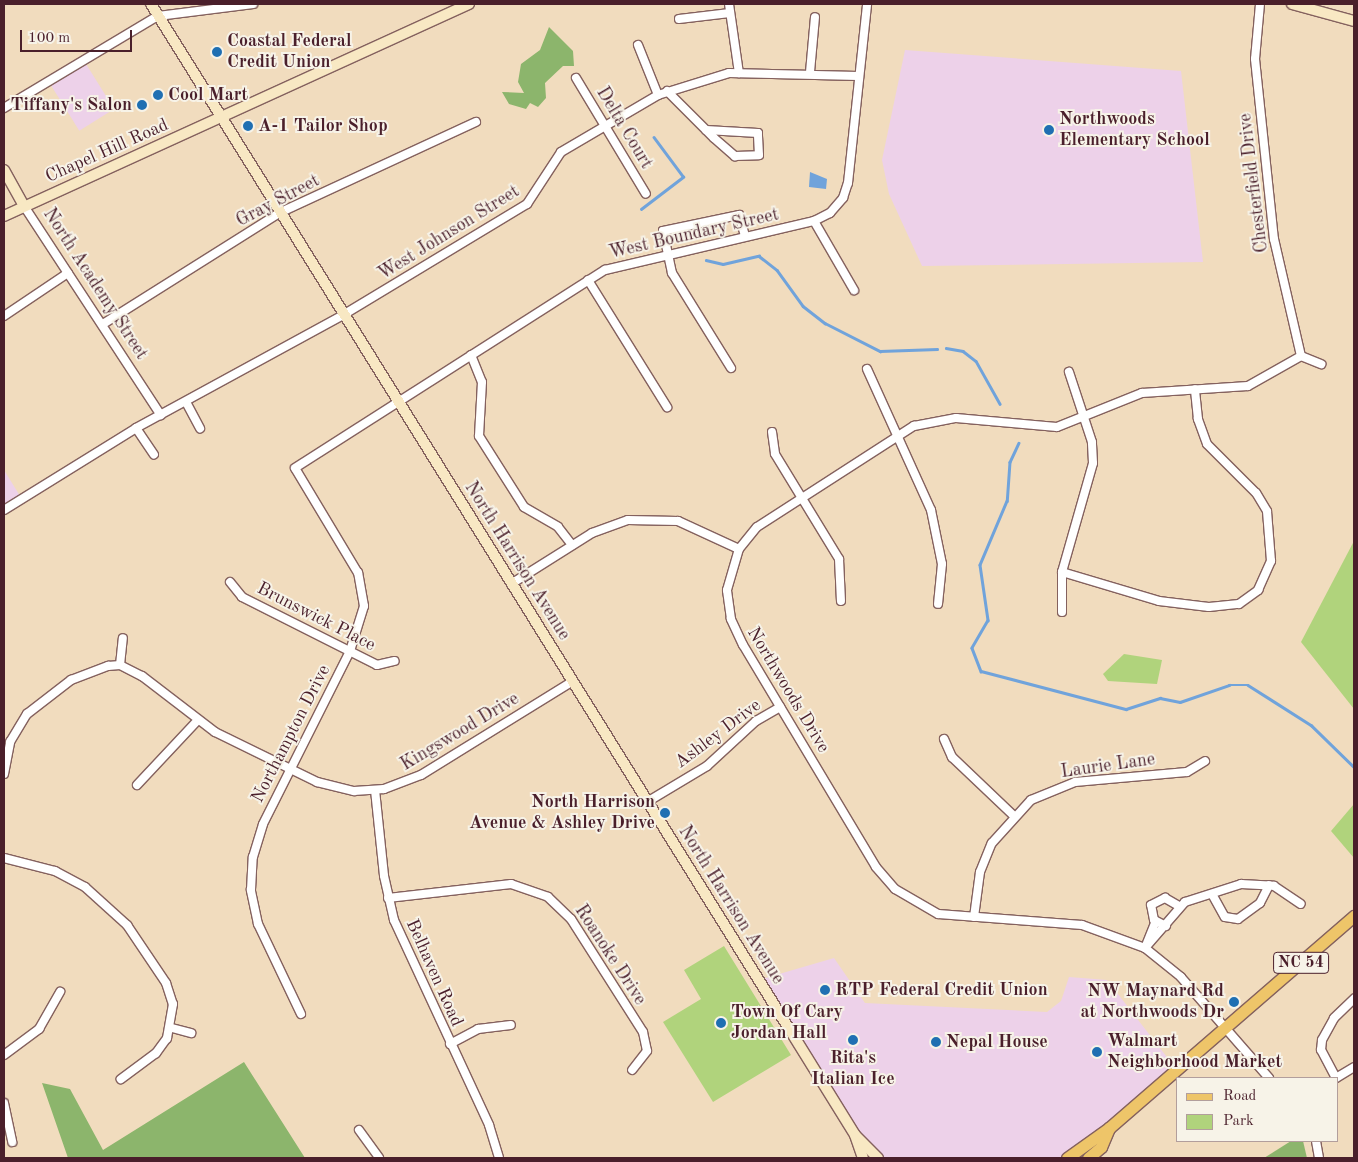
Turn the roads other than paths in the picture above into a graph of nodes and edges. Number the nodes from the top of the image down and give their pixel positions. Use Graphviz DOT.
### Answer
graph roads {
  1 [pos="150,4"];
  2 [pos="253,4"];
  3 [pos="469,4"];
  4 [pos="729,4"];
  5 [pos="867,4"];
  6 [pos="1260,4"];
  7 [pos="1292,4"];
  8 [pos="730,13"];
  9 [pos="158,16"];
  10 [pos="815,17"];
  11 [pos="679,20"];
  12 [pos="1354,21"];
  13 [pos="638,45"];
  14 [pos="810,72"];
  15 [pos="739,73"];
  16 [pos="858,76"];
  17 [pos="576,78"];
  18 [pos="667,91"];
  19 [pos="658,95"];
  20 [pos="4,108"];
  21 [pos="220,118"];
  22 [pos="476,122"];
  23 [pos="605,125"];
  24 [pos="706,130"];
  25 [pos="4,170"];
  26 [pos="646,194"];
  27 [pos="24,206"];
  28 [pos="279,213"];
  29 [pos="4,216"];
  30 [pos="814,221"];
  31 [pos="745,236"];
  32 [pos="667,254"];
  33 [pos="68,273"];
  34 [pos="588,280"];
  35 [pos="854,290"];
  36 [pos="4,316"];
  37 [pos="343,316"];
  38 [pos="102,324"];
  39 [pos="471,354"];
  40 [pos="1301,356"];
  41 [pos="1321,364"];
  42 [pos="731,368"];
  43 [pos="867,369"];
  44 [pos="1069,372"];
  45 [pos="1195,388"];
  46 [pos="186,402"];
  47 [pos="397,402"];
  48 [pos="666,407"];
  49 [pos="161,414"];
  50 [pos="1082,418"];
  51 [pos="136,428"];
  52 [pos="200,428"];
  53 [pos="772,432"];
  54 [pos="897,436"];
  55 [pos="154,455"];
  56 [pos="300,476"];
  57 [pos="801,497"];
  58 [pos="4,510"];
  59 [pos="572,546"];
  60 [pos="739,549"];
  61 [pos="1062,572"];
  62 [pos="230,582"];
  63 [pos="511,584"];
  64 [pos="841,601"];
  65 [pos="938,604"];
  66 [pos="1062,612"];
  67 [pos="123,638"];
  68 [pos="350,651"];
  69 [pos="395,661"];
  70 [pos="120,665"];
  71 [pos="574,681"];
  72 [pos="780,706"];
  73 [pos="197,721"];
  74 [pos="944,739"];
  75 [pos="7,741"];
  76 [pos="1205,761"];
  77 [pos="289,770"];
  78 [pos="4,774"];
  79 [pos="137,785"];
  80 [pos="375,790"];
  81 [pos="647,802"];
  82 [pos="1013,815"];
  83 [pos="4,858"];
  84 [pos="1269,885"];
  85 [pos="1212,894"];
  86 [pos="388,898"];
  87 [pos="1301,904"];
  88 [pos="1179,906"];
  89 [pos="1354,916"];
  90 [pos="974,917"];
  91 [pos="1156,921"];
  92 [pos="1166,926"];
  93 [pos="1145,948"];
  94 [pos="60,992"];
  95 [pos="1354,999"];
  96 [pos="301,1014"];
  97 [pos="511,1025"];
  98 [pos="172,1028"];
  99 [pos="1226,1029"];
  100 [pos="192,1033"];
  101 [pos="450,1044"];
  102 [pos="4,1055"];
  103 [pos="1354,1067"];
  104 [pos="632,1070"];
  105 [pos="1268,1077"];
  106 [pos="1335,1077"];
  107 [pos="1338,1077"];
  108 [pos="121,1079"];
  109 [pos="4,1103"];
  110 [pos="1109,1128"];
  111 [pos="359,1130"];
  112 [pos="855,1136"];
  113 [pos="12,1142"];
  114 [pos="1316,1142"];
  115 [pos="379,1158"];
  116 [pos="500,1158"];
  117 [pos="863,1158"];
  118 [pos="878,1158"];
  119 [pos="1067,1158"];
  120 [pos="1088,1158"];
  121 [pos="1319,1158"];
  1 -- 9 [label="main road, North Harrison Avenue"];
  2 -- 9 [label="street"];
  3 -- 21 [label="main road, Chapel Hill Road"];
  4 -- 8 [label="street"];
  5 -- 16 [label="street, West Boundary Street"];
  6 -- 40 [label="street, Chesterfield Drive"];
  7 -- 12 [label="main road"];
  8 -- 11 [label="street"];
  8 -- 15 [label="street"];
  9 -- 20 [label="street"];
  9 -- 21 [label="main road, North Harrison Avenue"];
  10 -- 14 [label="street"];
  13 -- 19 [label="street"];
  14 -- 15 [label="street, West Johnson Street"];
  14 -- 16 [label="street, West Johnson Street"];
  15 -- 18 [label="street, West Johnson Street"];
  16 -- 30 [label="street, West Boundary Street"];
  17 -- 23 [label="street, Delta Court"];
  18 -- 19 [label="street, West Johnson Street"];
  18 -- 24 [label="street"];
  19 -- 23 [label="street, West Johnson Street"];
  21 -- 27 [label="main road, Chapel Hill Road"];
  21 -- 28 [label="main road, North Harrison Avenue"];
  22 -- 28 [label="street, Gray Street"];
  23 -- 26 [label="street, Delta Court"];
  23 -- 37 [label="street, West Johnson Street"];
  24 -- 24 [label="street"];
  25 -- 27 [label="main road, North Academy Street"];
  27 -- 29 [label="main road, Chapel Hill Road"];
  27 -- 33 [label="street, North Academy Street"];
  28 -- 37 [label="main road, North Harrison Avenue"];
  28 -- 38 [label="street, Gray Street"];
  30 -- 31 [label="street, West Boundary Street"];
  30 -- 35 [label="street"];
  31 -- 32 [label="street, West Boundary Street"];
  31 -- 32 [label="street"];
  32 -- 34 [label="street, West Boundary Street"];
  32 -- 42 [label="street"];
  33 -- 36 [label="street"];
  33 -- 38 [label="street, North Academy Street"];
  34 -- 39 [label="street, West Boundary Street"];
  34 -- 48 [label="street"];
  37 -- 46 [label="street, West Johnson Street"];
  37 -- 47 [label="main road, North Harrison Avenue"];
  38 -- 49 [label="street, North Academy Street"];
  39 -- 47 [label="street, West Boundary Street"];
  39 -- 59 [label="street"];
  40 -- 41 [label="street"];
  40 -- 45 [label="street, Northwoods Drive"];
  43 -- 54 [label="street"];
  44 -- 50 [label="street"];
  45 -- 50 [label="street, Northwoods Drive"];
  45 -- 61 [label="street"];
  46 -- 49 [label="street, West Johnson Street"];
  46 -- 52 [label="street"];
  47 -- 56 [label="street, West Boundary Street"];
  47 -- 63 [label="main road, North Harrison Avenue"];
  49 -- 51 [label="street, West Johnson Street"];
  50 -- 54 [label="street, Northwoods Drive"];
  50 -- 61 [label="street"];
  51 -- 55 [label="street"];
  51 -- 58 [label="street, West Johnson Street"];
  53 -- 57 [label="street"];
  54 -- 57 [label="street, Northwoods Drive"];
  54 -- 65 [label="street"];
  56 -- 68 [label="street, Northampton Drive"];
  57 -- 60 [label="street, Northwoods Drive"];
  57 -- 64 [label="street"];
  59 -- 60 [label="street"];
  59 -- 63 [label="street"];
  60 -- 72 [label="street, Northwoods Drive"];
  61 -- 66 [label="street"];
  62 -- 68 [label="street, Brunswick Place"];
  63 -- 71 [label="main road, North Harrison Avenue"];
  67 -- 70 [label="street"];
  68 -- 69 [label="street, Brunswick Place"];
  68 -- 77 [label="street, Northampton Drive"];
  70 -- 73 [label="street, Kingswood Drive"];
  70 -- 75 [label="street"];
  71 -- 80 [label="street, Kingswood Drive"];
  71 -- 81 [label="main road, North Harrison Avenue"];
  72 -- 81 [label="street, Ashley Drive"];
  72 -- 90 [label="street, Northwoods Drive"];
  73 -- 77 [label="street, Kingswood Drive"];
  73 -- 79 [label="street"];
  74 -- 82 [label="street"];
  75 -- 78 [label="street"];
  76 -- 82 [label="street, Laurie Lane"];
  77 -- 80 [label="street, Kingswood Drive"];
  77 -- 96 [label="street, Northampton Drive"];
  80 -- 86 [label="street, Belhaven Road"];
  81 -- 112 [label="main road, North Harrison Avenue"];
  82 -- 90 [label="street, Laurie Lane"];
  83 -- 98 [label="street"];
  84 -- 85 [label="street"];
  84 -- 85 [label="street"];
  84 -- 87 [label="street"];
  85 -- 88 [label="street"];
  86 -- 101 [label="street, Belhaven Road"];
  86 -- 104 [label="street, Roanoke Drive"];
  88 -- 91 [label="street"];
  88 -- 92 [label="street"];
  89 -- 99 [label="main road, NC 54"];
  90 -- 93 [label="street, Northwoods Drive"];
  91 -- 92 [label="street"];
  91 -- 93 [label="street"];
  92 -- 93 [label="street"];
  93 -- 99 [label="street, Northwoods Drive"];
  94 -- 102 [label="street"];
  95 -- 106 [label="street"];
  97 -- 101 [label="street"];
  98 -- 100 [label="street"];
  98 -- 108 [label="street"];
  99 -- 105 [label="street, Northwoods Drive"];
  99 -- 110 [label="main road, NC 54"];
  101 -- 116 [label="street, Belhaven Road"];
  103 -- 107 [label="street"];
  109 -- 113 [label="street"];
  110 -- 119 [label="main road, NC 54"];
  110 -- 120 [label="main road, NC 54"];
  111 -- 115 [label="street"];
  112 -- 117 [label="main road, North Harrison Avenue"];
  112 -- 118 [label="main road, North Harrison Avenue"];
  114 -- 121 [label="street"];
}
